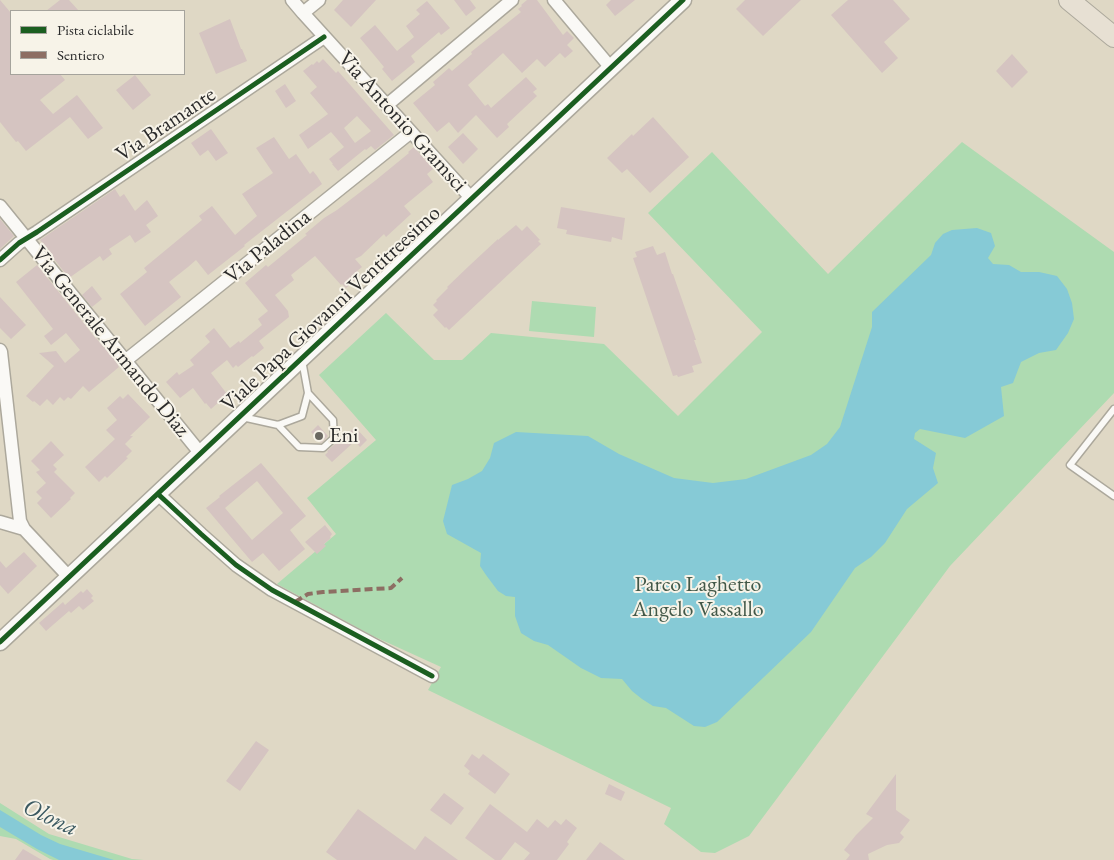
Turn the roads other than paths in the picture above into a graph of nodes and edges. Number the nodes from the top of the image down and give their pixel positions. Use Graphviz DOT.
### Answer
graph roads {
  1 [pos="292,0"];
  2 [pos="319,0"];
  3 [pos="512,0"];
  4 [pos="554,0"];
  5 [pos="683,0"];
  6 [pos="1069,0"];
  7 [pos="302,13"];
  8 [pos="324,37"];
  9 [pos="1114,37"];
  10 [pos="611,68"];
  11 [pos="387,105"];
  12 [pos="411,132"];
  13 [pos="472,199"];
  14 [pos="0,206"];
  15 [pos="26,239"];
  16 [pos="0,260"];
  17 [pos="0,350"];
  18 [pos="302,358"];
  19 [pos="125,361"];
  20 [pos="308,393"];
  21 [pos="1114,409"];
  22 [pos="240,417"];
  23 [pos="278,425"];
  24 [pos="200,454"];
  25 [pos="158,494"];
  26 [pos="1114,496"];
  27 [pos="0,522"];
  28 [pos="24,529"];
  29 [pos="69,577"];
  30 [pos="0,642"];
  31 [pos="432,676"];
  1 -- 7 [label="street, Via Antonio Gramsci"];
  2 -- 7 [label="street"];
  3 -- 11 [label="street"];
  4 -- 10 [label="street"];
  5 -- 10 [label="street, Viale Papa Giovanni Ventitreesimo"];
  6 -- 9 [label="main road"];
  7 -- 8 [label="street, Via Antonio Gramsci"];
  8 -- 11 [label="street, Via Antonio Gramsci"];
  8 -- 15 [label="street, Via Bramante"];
  10 -- 13 [label="street, Viale Papa Giovanni Ventitreesimo"];
  11 -- 12 [label="street, Via Antonio Gramsci"];
  12 -- 13 [label="street, Via Antonio Gramsci"];
  12 -- 19 [label="street, Via Paladina"];
  13 -- 18 [label="street, Viale Papa Giovanni Ventitreesimo"];
  14 -- 15 [label="street, Via Generale Armando Diaz"];
  15 -- 16 [label="street, Via Bramante"];
  15 -- 19 [label="street, Via Generale Armando Diaz"];
  17 -- 28 [label="street"];
  18 -- 20 [label="lane"];
  18 -- 22 [label="street, Viale Papa Giovanni Ventitreesimo"];
  19 -- 24 [label="street, Via Generale Armando Diaz"];
  20 -- 23 [label="lane"];
  20 -- 23 [label="lane"];
  21 -- 26 [label="lane"];
  22 -- 23 [label="lane"];
  22 -- 24 [label="street, Viale Papa Giovanni Ventitreesimo"];
  24 -- 25 [label="street, Viale Papa Giovanni Ventitreesimo"];
  25 -- 29 [label="street, Viale Papa Giovanni Ventitreesimo"];
  25 -- 31 [label="street"];
  27 -- 28 [label="street"];
  28 -- 29 [label="street"];
  29 -- 30 [label="street, Viale Papa Giovanni Ventitreesimo"];
}
